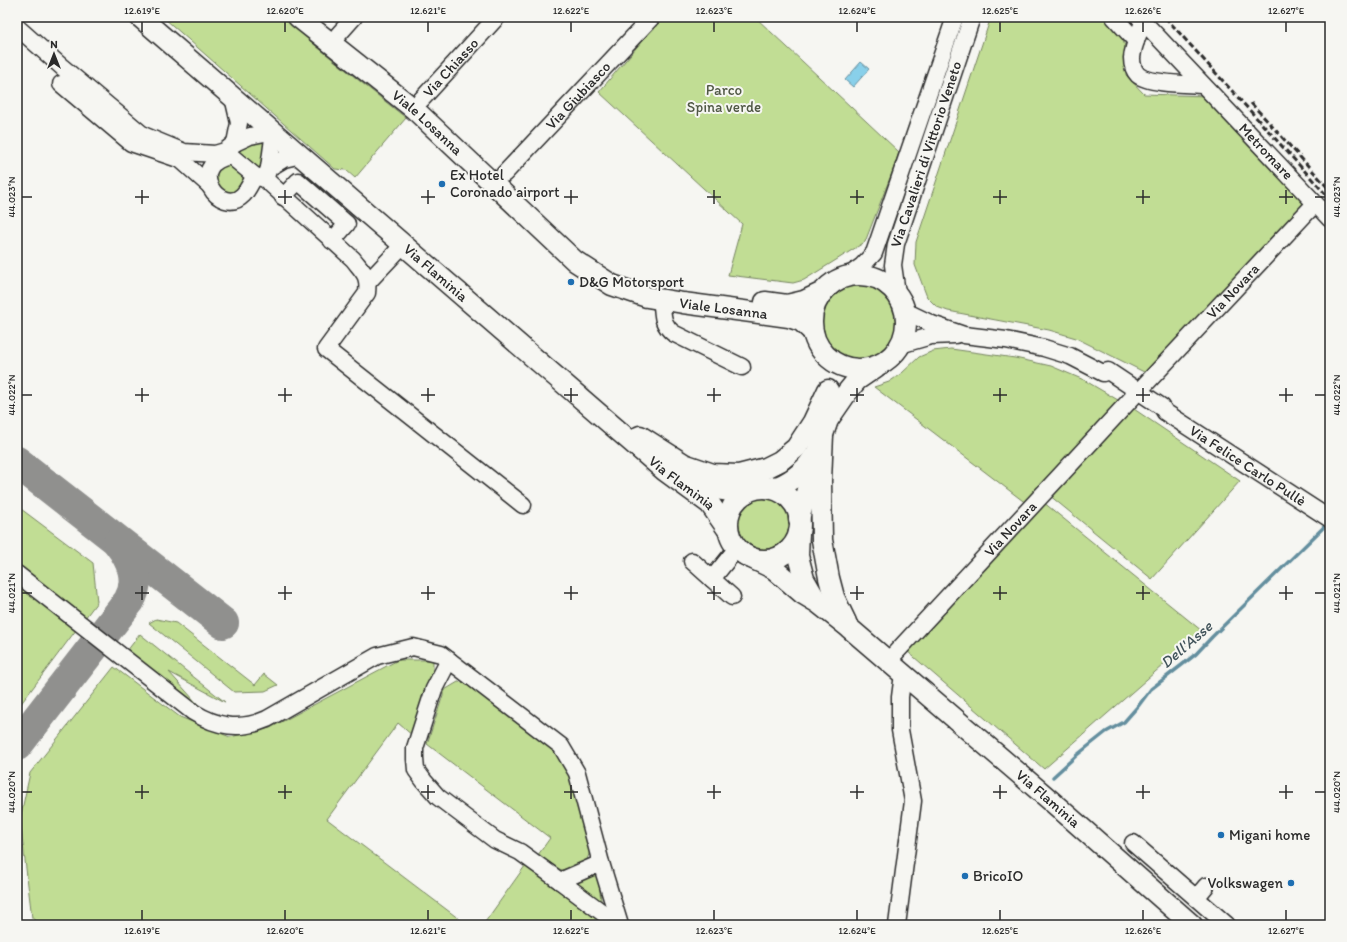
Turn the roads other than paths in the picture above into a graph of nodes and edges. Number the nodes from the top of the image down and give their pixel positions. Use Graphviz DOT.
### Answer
graph roads {
  1 [pos="140,17"];
  2 [pos="298,17"];
  3 [pos="317,17"];
  4 [pos="497,17"];
  5 [pos="652,17"];
  6 [pos="956,17"];
  7 [pos="972,17"];
  8 [pos="1114,17"];
  9 [pos="1141,20"];
  10 [pos="346,23"];
  11 [pos="17,27"];
  12 [pos="1136,41"];
  13 [pos="61,84"];
  14 [pos="1203,85"];
  15 [pos="233,97"];
  16 [pos="421,100"];
  17 [pos="274,131"];
  18 [pos="231,150"];
  19 [pos="301,155"];
  20 [pos="263,174"];
  21 [pos="504,174"];
  22 [pos="209,185"];
  23 [pos="283,197"];
  24 [pos="1311,208"];
  25 [pos="1330,219"];
  26 [pos="332,241"];
  27 [pos="403,245"];
  28 [pos="847,276"];
  29 [pos="368,282"];
  30 [pos="823,292"];
  31 [pos="661,299"];
  32 [pos="901,302"];
  33 [pos="813,332"];
  34 [pos="964,335"];
  35 [pos="900,345"];
  36 [pos="827,356"];
  37 [pos="881,364"];
  38 [pos="742,367"];
  39 [pos="828,390"];
  40 [pos="1136,394"];
  41 [pos="596,411"];
  42 [pos="823,435"];
  43 [pos="665,471"];
  44 [pos="766,488"];
  45 [pos="746,493"];
  46 [pos="523,506"];
  47 [pos="1328,518"];
  48 [pos="800,523"];
  49 [pos="728,530"];
  50 [pos="741,551"];
  51 [pos="692,561"];
  52 [pos="17,574"];
  53 [pos="712,579"];
  54 [pos="732,597"];
  55 [pos="818,603"];
  56 [pos="847,626"];
  57 [pos="449,660"];
  58 [pos="888,662"];
  59 [pos="903,674"];
  60 [pos="1133,843"];
  61 [pos="601,863"];
  62 [pos="1125,867"];
  63 [pos="560,881"];
  64 [pos="1197,892"];
  65 [pos="620,925"];
  66 [pos="897,925"];
  67 [pos="1192,925"];
  68 [pos="1227,925"];
  1 -- 15 [label="main road, Via Flaminia"];
  2 -- 31 [label="main road, Viale Losanna"];
  3 -- 10 [label="main road, Viale Losanna"];
  4 -- 16 [label="street, Via Chiasso"];
  5 -- 21 [label="street, Via Giubiasco"];
  6 -- 28 [label="street, Via Cavalieri di Vittorio Veneto"];
  7 -- 32 [label="street, Via Cavalieri di Vittorio Veneto"];
  8 -- 12 [label="street"];
  9 -- 12 [label="street, Metromare"];
  9 -- 14 [label="street, Metromare"];
  10 -- 16 [label="main road, Viale Losanna"];
  11 -- 18 [label="street"];
  12 -- 14 [label="street, Metromare"];
  13 -- 22 [label="street"];
  14 -- 25 [label="street, Metromare"];
  15 -- 17 [label="main road, Via Flaminia"];
  15 -- 18 [label="street"];
  16 -- 21 [label="main road, Viale Losanna"];
  17 -- 18 [label="street"];
  17 -- 19 [label="main road, Via Flaminia"];
  17 -- 20 [label="street"];
  18 -- 20 [label="street"];
  18 -- 22 [label="street"];
  19 -- 20 [label="street"];
  19 -- 27 [label="main road, Via Flaminia"];
  20 -- 22 [label="street"];
  20 -- 23 [label="street"];
  21 -- 30 [label="main road, Viale Losanna"];
  23 -- 26 [label="street"];
  23 -- 26 [label="street"];
  24 -- 40 [label="street, Via Novara"];
  26 -- 29 [label="street"];
  27 -- 29 [label="street"];
  27 -- 41 [label="main road, Via Flaminia"];
  28 -- 30 [label="main road, Via Cavalieri di Vittorio Veneto"];
  28 -- 32 [label="main road, Via Cavalieri di Vittorio Veneto"];
  29 -- 46 [label="street"];
  30 -- 33 [label="main road, Via Cavalieri di Vittorio Veneto"];
  31 -- 33 [label="main road, Viale Losanna"];
  31 -- 38 [label="street"];
  32 -- 34 [label="street, Via Felice Carlo Pullè"];
  32 -- 35 [label="main road, Via Cavalieri di Vittorio Veneto"];
  33 -- 36 [label="main road, Via Cavalieri di Vittorio Veneto"];
  34 -- 35 [label="street, Via Felice Carlo Pullè"];
  34 -- 40 [label="street, Via Felice Carlo Pullè"];
  35 -- 37 [label="main road, Via Cavalieri di Vittorio Veneto"];
  36 -- 37 [label="main road, Via Cavalieri di Vittorio Veneto"];
  36 -- 39 [label="main road"];
  37 -- 42 [label="main road"];
  39 -- 41 [label="main road"];
  39 -- 42 [label="main road"];
  40 -- 47 [label="street, Via Felice Carlo Pullè"];
  40 -- 58 [label="street, Via Novara"];
  41 -- 43 [label="main road, Via Flaminia"];
  42 -- 44 [label="main road"];
  42 -- 48 [label="main road"];
  42 -- 56 [label="main road"];
  43 -- 45 [label="main road"];
  43 -- 49 [label="main road, Via Flaminia"];
  44 -- 45 [label="main road"];
  44 -- 48 [label="main road"];
  45 -- 49 [label="main road"];
  48 -- 50 [label="main road"];
  48 -- 55 [label="main road, Via Flaminia"];
  49 -- 50 [label="main road"];
  50 -- 53 [label="street"];
  50 -- 55 [label="main road, Via Flaminia"];
  51 -- 53 [label="street"];
  52 -- 57 [label="street"];
  53 -- 54 [label="street"];
  55 -- 56 [label="main road, Via Flaminia"];
  56 -- 58 [label="main road, Via Flaminia"];
  57 -- 61 [label="street"];
  57 -- 63 [label="street"];
  58 -- 59 [label="main road, Via Flaminia"];
  59 -- 62 [label="main road, Via Flaminia"];
  59 -- 66 [label="street"];
  60 -- 64 [label="street"];
  61 -- 63 [label="street"];
  61 -- 65 [label="street"];
  62 -- 64 [label="street"];
  62 -- 67 [label="main road, Via Flaminia"];
  63 -- 65 [label="street"];
  64 -- 68 [label="street"];
}
